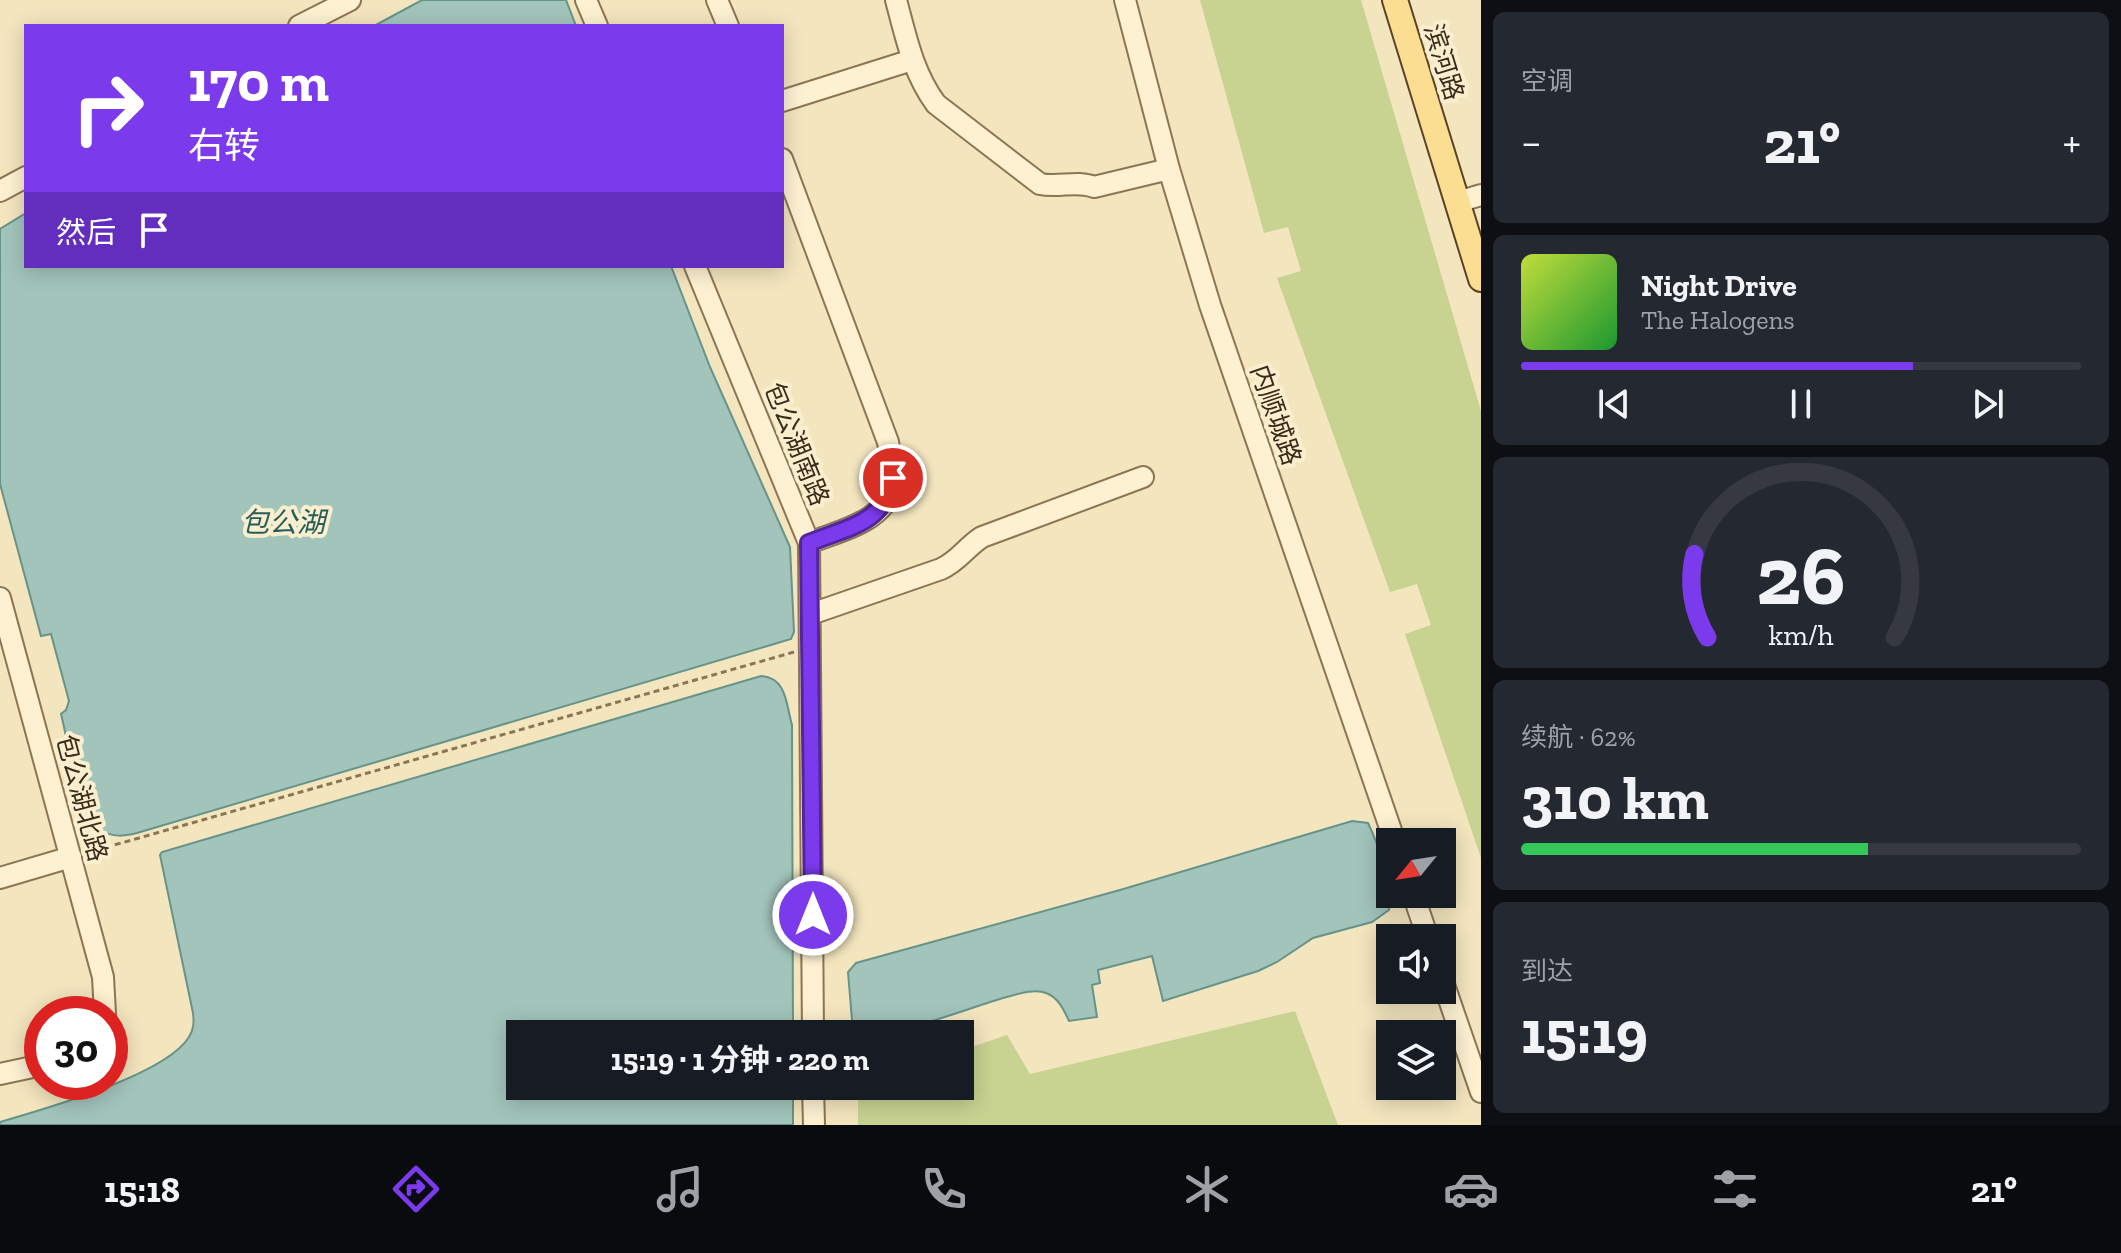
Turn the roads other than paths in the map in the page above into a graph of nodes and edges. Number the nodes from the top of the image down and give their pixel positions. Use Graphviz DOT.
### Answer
graph roads {
  1 [pos="350,0"];
  2 [pos="586,0"];
  3 [pos="717,0"];
  4 [pos="896,0"];
  5 [pos="1125,0"];
  6 [pos="1395,0"];
  7 [pos="1412,0"];
  8 [pos="303,24"];
  9 [pos="596,24"];
  10 [pos="727,24"];
  11 [pos="912,60"];
  12 [pos="784,100"];
  13 [pos="784,164"];
  14 [pos="1169,169"];
  15 [pos="24,178"];
  16 [pos="0,191"];
  17 [pos="1470,198"];
  18 [pos="1481,226"];
  19 [pos="696,268"];
  20 [pos="1481,279"];
  21 [pos="1143,477"];
  22 [pos="809,543"];
  23 [pos="0,598"];
  24 [pos="811,614"];
  25 [pos="1390,828"];
  26 [pos="71,857"];
  27 [pos="0,878"];
  28 [pos="107,996"];
  29 [pos="1451,1004"];
  30 [pos="813,1020"];
  31 [pos="24,1069"];
  32 [pos="0,1074"];
  33 [pos="1481,1092"];
  34 [pos="813,1100"];
  35 [pos="814,1125"];
  1 -- 8 [label="street"];
  2 -- 9 [label="street"];
  3 -- 10 [label="street"];
  4 -- 11 [label="street"];
  5 -- 14 [label="street, 内顺城路"];
  6 -- 17 [label="main road, 滨河路"];
  7 -- 17 [label="main road, 滨河路"];
  11 -- 12 [label="street"];
  11 -- 14 [label="street"];
  13 -- 22 [label="street"];
  14 -- 25 [label="street, 内顺城路"];
  15 -- 16 [label="street"];
  17 -- 18 [label="main road, 滨河路"];
  17 -- 20 [label="main road, 滨河路"];
  19 -- 22 [label="street, 包公湖南路"];
  21 -- 24 [label="street"];
  22 -- 24 [label="street, 包公湖南路"];
  23 -- 26 [label="street, 包公湖北路"];
  24 -- 30 [label="street, 包公湖南路"];
  26 -- 27 [label="street"];
  26 -- 28 [label="street, 包公湖北路"];
  29 -- 33 [label="street"];
  31 -- 32 [label="street"];
  34 -- 35 [label="street"];
}
